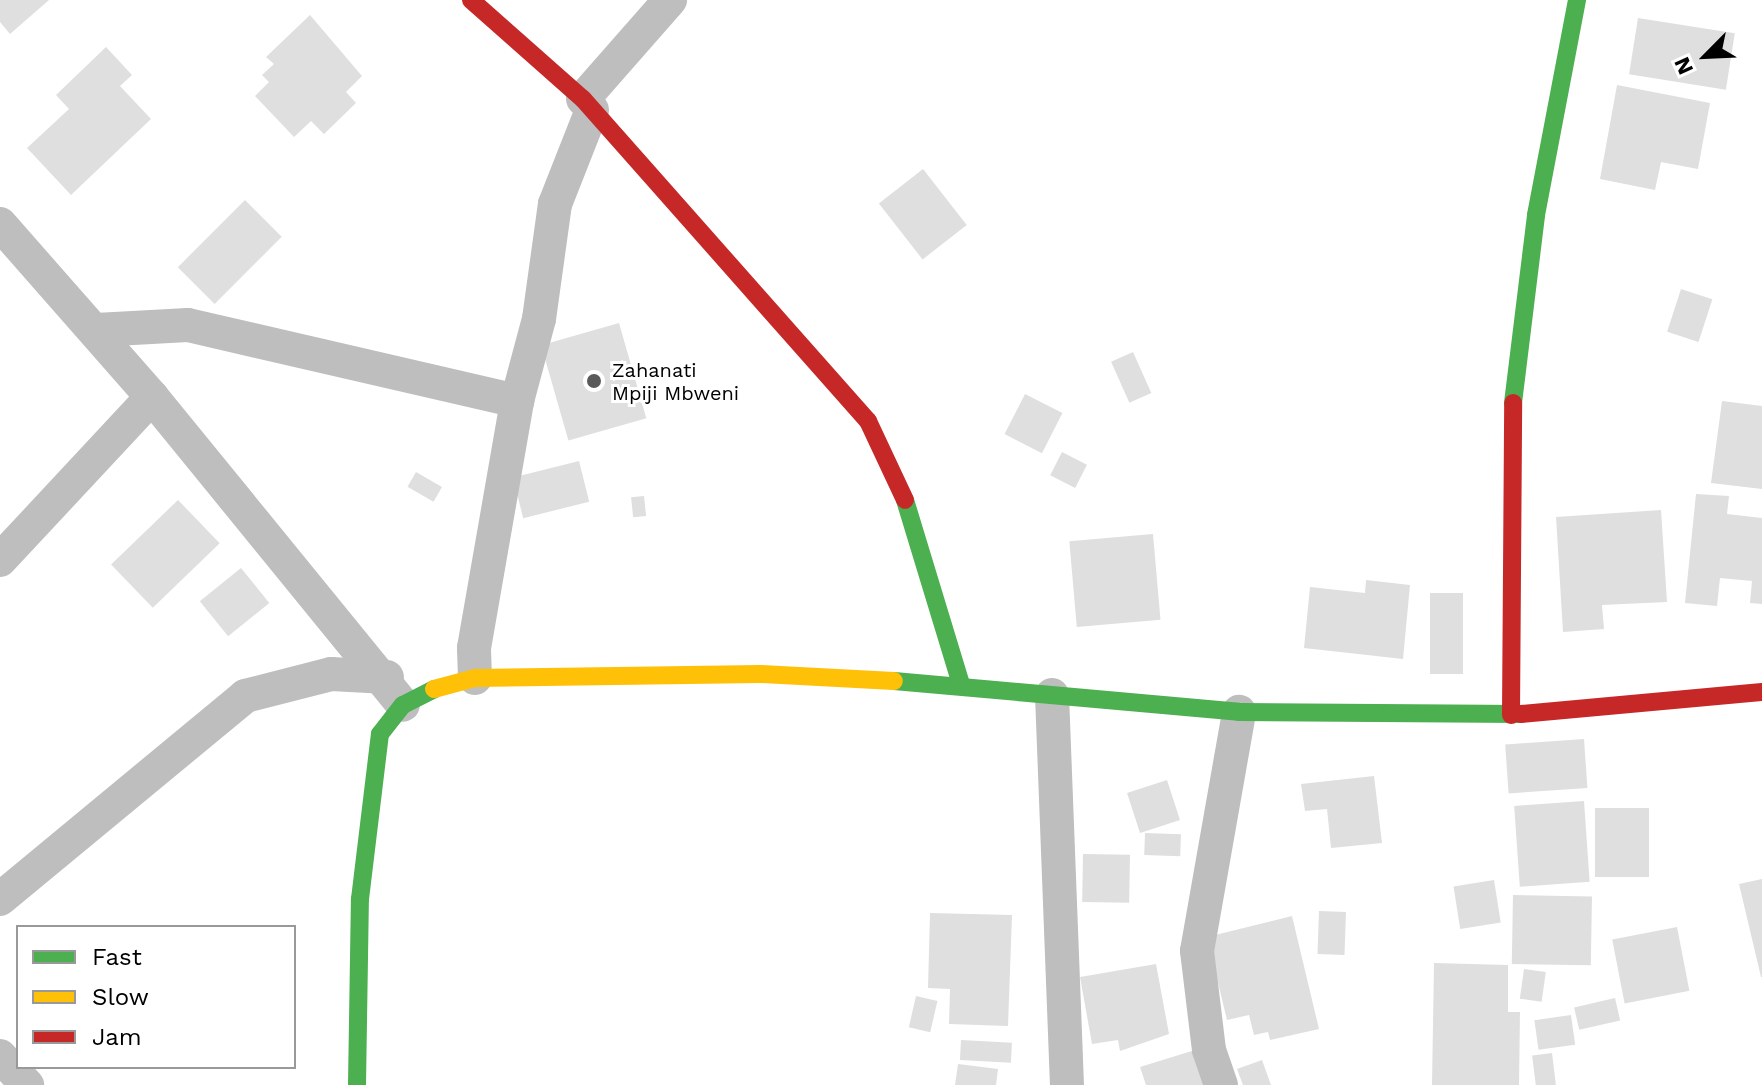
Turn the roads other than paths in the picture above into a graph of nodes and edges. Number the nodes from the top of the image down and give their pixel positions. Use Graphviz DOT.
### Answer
graph roads {
  1 [pos="471,0"];
  2 [pos="670,0"];
  3 [pos="1577,0"];
  4 [pos="588,105"];
  5 [pos="0,224"];
  6 [pos="96,330"];
  7 [pos="152,397"];
  8 [pos="517,401"];
  9 [pos="0,560"];
  10 [pos="370,672"];
  11 [pos="475,678"];
  12 [pos="961,684"];
  13 [pos="433,689"];
  14 [pos="1762,692"];
  15 [pos="1052,695"];
  16 [pos="403,705"];
  17 [pos="1239,712"];
  18 [pos="1511,715"];
  19 [pos="0,899"];
  20 [pos="0,1056"];
  21 [pos="27,1085"];
  22 [pos="357,1085"];
  23 [pos="1067,1085"];
  24 [pos="1221,1085"];
  1 -- 4 [label="street"];
  2 -- 4 [label="street"];
  3 -- 18 [label="street"];
  4 -- 8 [label="street"];
  4 -- 12 [label="street"];
  5 -- 6 [label="street"];
  6 -- 7 [label="street"];
  6 -- 8 [label="street"];
  7 -- 9 [label="street"];
  7 -- 10 [label="street"];
  8 -- 11 [label="street"];
  10 -- 13 [label="street"];
  10 -- 16 [label="street"];
  10 -- 19 [label="street"];
  11 -- 12 [label="street"];
  11 -- 13 [label="street"];
  12 -- 15 [label="street"];
  13 -- 16 [label="street"];
  14 -- 18 [label="street"];
  15 -- 17 [label="street"];
  15 -- 23 [label="street"];
  16 -- 22 [label="street"];
  17 -- 18 [label="street"];
  17 -- 24 [label="street"];
  20 -- 21 [label="street"];
}
